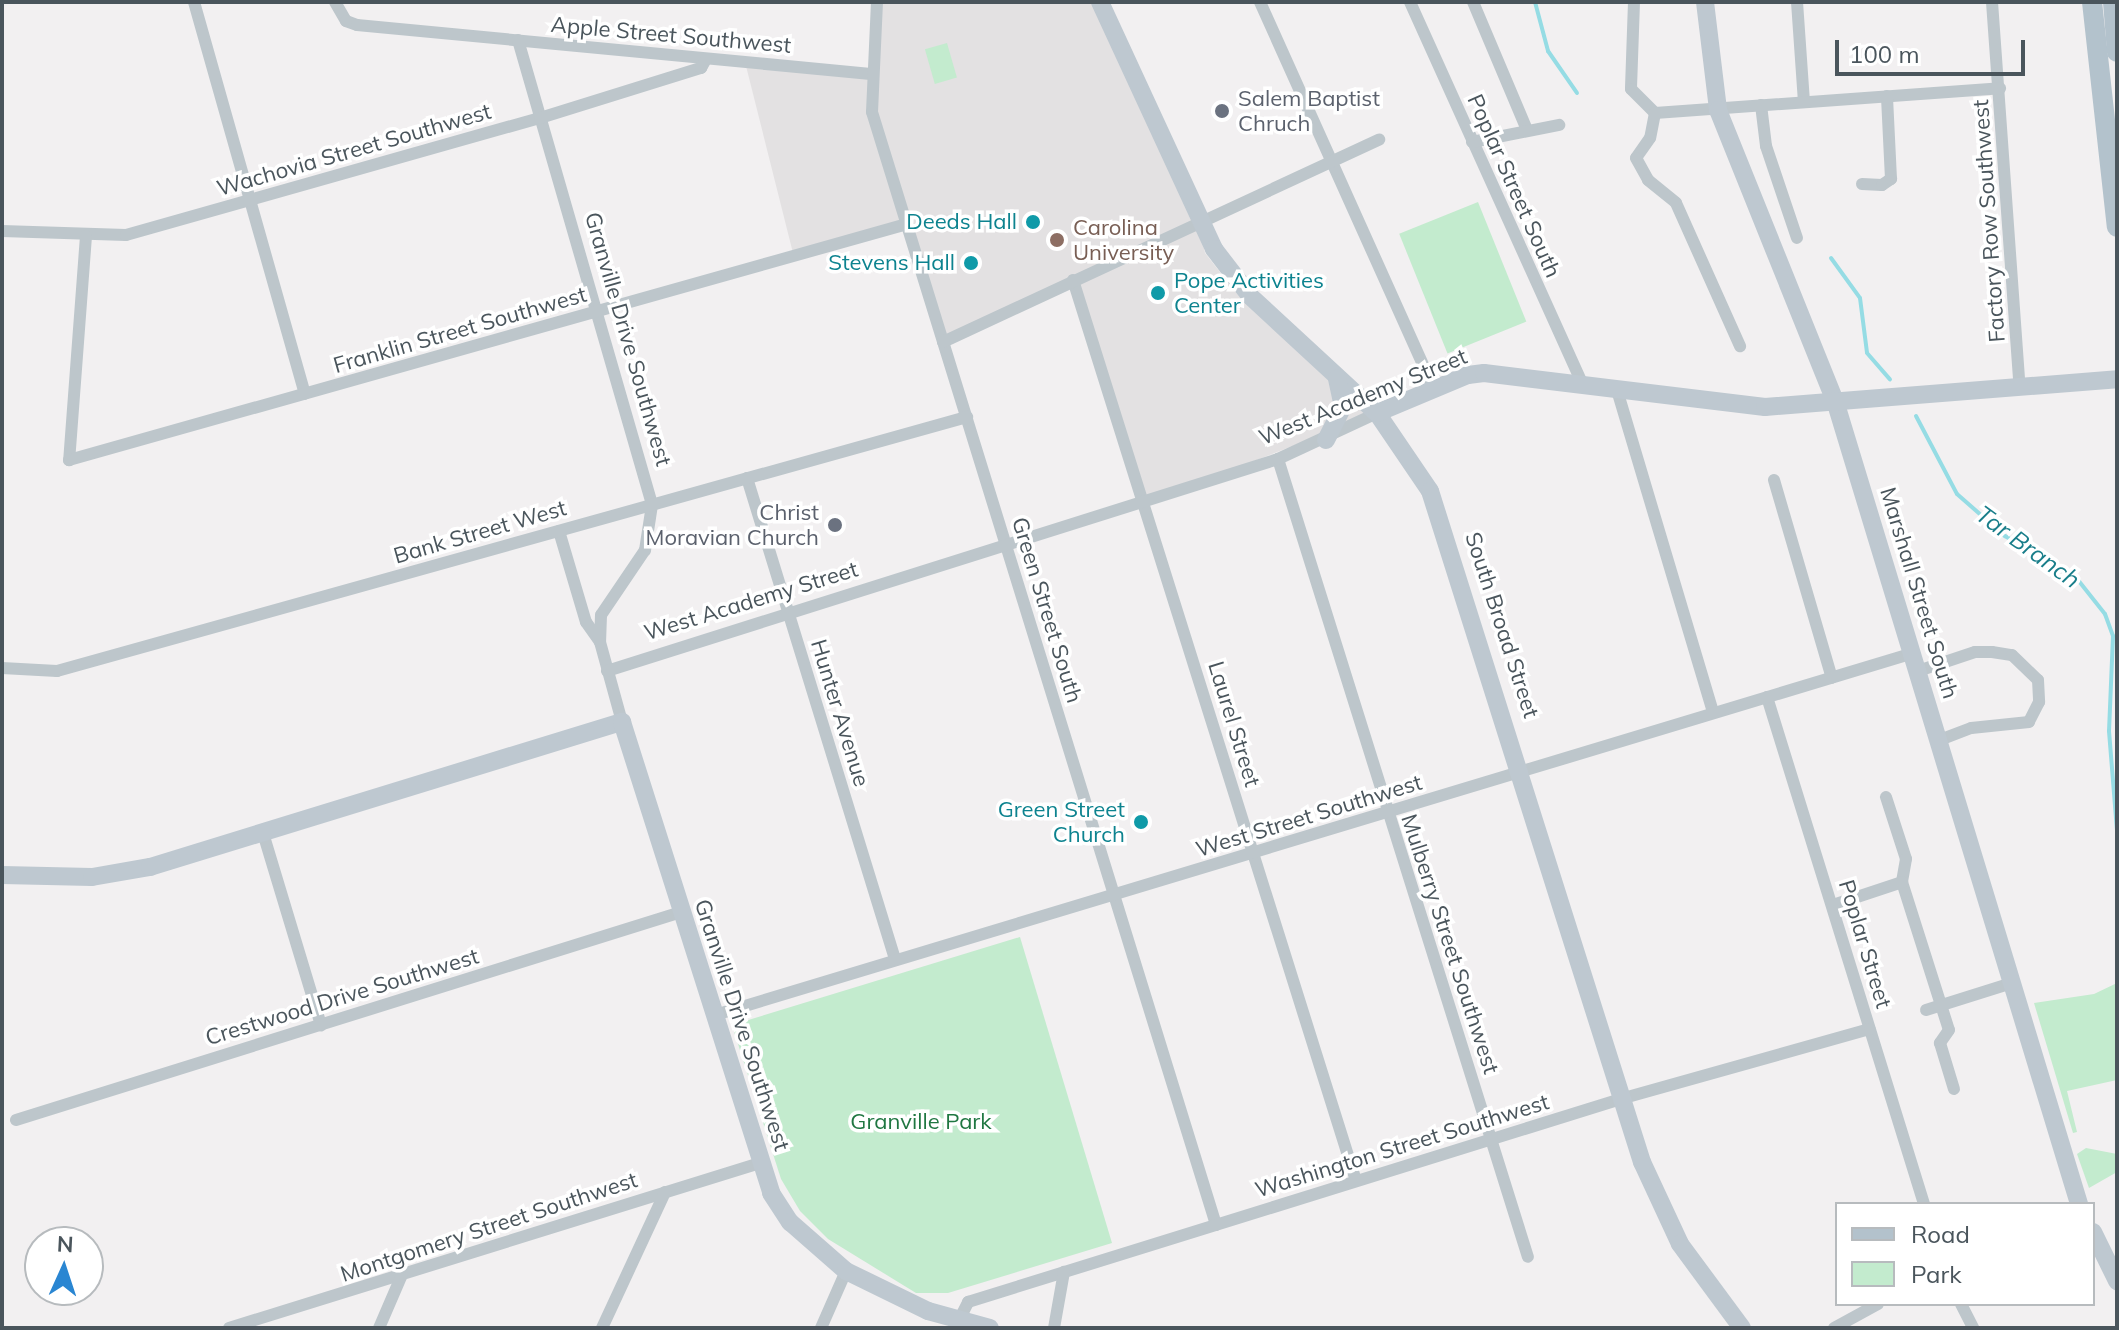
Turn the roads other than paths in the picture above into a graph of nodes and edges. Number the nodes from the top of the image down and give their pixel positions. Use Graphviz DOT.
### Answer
graph roads {
  1 [pos="194,2"];
  2 [pos="335,2"];
  3 [pos="877,2"];
  4 [pos="1100,2"];
  5 [pos="1260,2"];
  6 [pos="1410,2"];
  7 [pos="1473,2"];
  8 [pos="1634,2"];
  9 [pos="1705,2"];
  10 [pos="1797,2"];
  11 [pos="1992,2"];
  12 [pos="2092,2"];
  13 [pos="2113,2"];
  14 [pos="518,40"];
  15 [pos="2117,52"];
  16 [pos="706,59"];
  17 [pos="871,74"];
  18 [pos="2000,88"];
  19 [pos="1887,96"];
  20 [pos="1804,102"];
  21 [pos="1761,105"];
  22 [pos="1718,110"];
  23 [pos="1655,113"];
  24 [pos="540,118"];
  25 [pos="1559,125"];
  26 [pos="1527,130"];
  27 [pos="1379,140"];
  28 [pos="1472,142"];
  29 [pos="1330,159"];
  30 [pos="1862,184"];
  31 [pos="250,200"];
  32 [pos="1198,220"];
  33 [pos="907,224"];
  34 [pos="2117,227"];
  35 [pos="2,231"];
  36 [pos="86,236"];
  37 [pos="1797,238"];
  38 [pos="1073,280"];
  39 [pos="594,314"];
  40 [pos="943,342"];
  41 [pos="1740,346"];
  42 [pos="1336,376"];
  43 [pos="2117,379"];
  44 [pos="1583,386"];
  45 [pos="1434,389"];
  46 [pos="2020,389"];
  47 [pos="1617,390"];
  48 [pos="305,394"];
  49 [pos="1836,404"];
  50 [pos="1377,413"];
  51 [pos="967,417"];
  52 [pos="1326,440"];
  53 [pos="1278,459"];
  54 [pos="747,478"];
  55 [pos="1774,480"];
  56 [pos="1144,504"];
  57 [pos="652,505"];
  58 [pos="559,531"];
  59 [pos="1007,547"];
  60 [pos="788,615"];
  61 [pos="600,642"];
  62 [pos="1915,662"];
  63 [pos="2,668"];
  64 [pos="607,671"];
  65 [pos="1832,678"];
  66 [pos="1767,697"];
  67 [pos="1713,712"];
  68 [pos="622,722"];
  69 [pos="1939,740"];
  70 [pos="1523,771"];
  71 [pos="1886,797"];
  72 [pos="1388,814"];
  73 [pos="263,833"];
  74 [pos="1254,854"];
  75 [pos="2,875"];
  76 [pos="1902,882"];
  77 [pos="1115,895"];
  78 [pos="1833,905"];
  79 [pos="681,912"];
  80 [pos="895,959"];
  81 [pos="2012,983"];
  82 [pos="1941,1005"];
  83 [pos="1926,1010"];
  84 [pos="715,1015"];
  85 [pos="321,1025"];
  86 [pos="1870,1029"];
  87 [pos="1954,1089"];
  88 [pos="1624,1098"];
  89 [pos="16,1120"];
  90 [pos="1492,1141"];
  91 [pos="760,1163"];
  92 [pos="1356,1181"];
  93 [pos="665,1192"];
  94 [pos="1923,1202"];
  95 [pos="2075,1202"];
  96 [pos="1216,1225"];
  97 [pos="2095,1236"];
  98 [pos="1528,1257"];
  99 [pos="846,1271"];
  100 [pos="1064,1272"];
  101 [pos="401,1277"];
  102 [pos="2117,1281"];
  103 [pos="1874,1306"];
  104 [pos="1962,1306"];
  105 [pos="957,1324"];
  106 [pos="229,1328"];
  107 [pos="379,1328"];
  108 [pos="602,1328"];
  109 [pos="821,1328"];
  110 [pos="990,1328"];
  111 [pos="1054,1328"];
  112 [pos="1742,1328"];
  113 [pos="1834,1328"];
  114 [pos="1973,1328"];
  1 -- 31 [label="street"];
  2 -- 14 [label="street, Apple Street Southwest"];
  3 -- 17 [label="street, Green Street South"];
  4 -- 32 [label="street, South Broad Street"];
  5 -- 29 [label="street"];
  6 -- 28 [label="street, Poplar Street South"];
  7 -- 26 [label="street"];
  8 -- 23 [label="street"];
  9 -- 22 [label="street, Marshall Street South"];
  10 -- 20 [label="street"];
  11 -- 18 [label="street, Factory Row Southwest"];
  12 -- 34 [label="main road"];
  13 -- 15 [label="main road"];
  14 -- 16 [label="street, Apple Street Southwest"];
  14 -- 24 [label="street, Granville Drive Southwest"];
  16 -- 17 [label="street, Apple Street Southwest"];
  16 -- 24 [label="street, Wachovia Street Southwest"];
  17 -- 33 [label="street, Green Street South"];
  18 -- 19 [label="street"];
  18 -- 46 [label="street, Factory Row Southwest"];
  19 -- 20 [label="street"];
  19 -- 30 [label="street"];
  20 -- 21 [label="street"];
  21 -- 22 [label="street"];
  21 -- 37 [label="street"];
  22 -- 23 [label="street"];
  22 -- 49 [label="street, Marshall Street South"];
  23 -- 41 [label="street"];
  24 -- 31 [label="street, Wachovia Street Southwest"];
  24 -- 39 [label="street, Granville Drive Southwest"];
  25 -- 26 [label="street"];
  26 -- 28 [label="street"];
  27 -- 29 [label="street"];
  28 -- 44 [label="street, Poplar Street South"];
  29 -- 32 [label="street"];
  29 -- 45 [label="street"];
  31 -- 36 [label="street, Wachovia Street Southwest"];
  31 -- 48 [label="street"];
  32 -- 38 [label="street"];
  32 -- 42 [label="street, South Broad Street"];
  33 -- 39 [label="street, Franklin Street Southwest"];
  33 -- 40 [label="street, Green Street South"];
  35 -- 36 [label="street, Wachovia Street Southwest"];
  36 -- 48 [label="street, Franklin Street Southwest"];
  38 -- 40 [label="street"];
  38 -- 56 [label="street, Laurel Street"];
  39 -- 48 [label="street, Franklin Street Southwest"];
  39 -- 57 [label="street, Granville Drive Southwest"];
  40 -- 51 [label="street, Green Street South"];
  42 -- 50 [label="street, South Broad Street"];
  42 -- 52 [label="street"];
  43 -- 46 [label="street, West Academy Street"];
  44 -- 45 [label="street, West Academy Street"];
  44 -- 47 [label="street, West Academy Street"];
  45 -- 50 [label="street, West Academy Street"];
  46 -- 49 [label="street, West Academy Street"];
  47 -- 49 [label="street, West Academy Street"];
  47 -- 67 [label="street"];
  49 -- 62 [label="street, Marshall Street South"];
  50 -- 52 [label="street, West Academy Street"];
  50 -- 70 [label="street, South Broad Street"];
  51 -- 54 [label="street, Bank Street West"];
  51 -- 59 [label="street, Green Street South"];
  52 -- 53 [label="street, West Academy Street"];
  53 -- 56 [label="street, West Academy Street"];
  53 -- 72 [label="street, Mulberry Street Southwest"];
  54 -- 57 [label="street, Bank Street West"];
  54 -- 60 [label="street, Hunter Avenue"];
  55 -- 65 [label="street"];
  56 -- 59 [label="street, West Academy Street"];
  56 -- 74 [label="street, Laurel Street"];
  57 -- 58 [label="street, Bank Street West"];
  57 -- 61 [label="street, Granville Drive Southwest"];
  58 -- 61 [label="street, Granville Drive Southwest"];
  58 -- 63 [label="street, Bank Street West"];
  59 -- 60 [label="street, West Academy Street"];
  59 -- 77 [label="street, Green Street South"];
  60 -- 64 [label="street, West Academy Street"];
  60 -- 80 [label="street, Hunter Avenue"];
  61 -- 64 [label="street, Granville Drive Southwest"];
  62 -- 65 [label="street, West Street Southwest"];
  62 -- 69 [label="street, Marshall Street South"];
  62 -- 69 [label="street, West Street Southwest"];
  64 -- 68 [label="street, Granville Drive Southwest"];
  65 -- 66 [label="street, West Street Southwest"];
  66 -- 67 [label="street, West Street Southwest"];
  66 -- 78 [label="street, Poplar Street"];
  67 -- 70 [label="street, West Street Southwest"];
  68 -- 73 [label="street"];
  68 -- 79 [label="street, Granville Drive Southwest"];
  69 -- 81 [label="street, Marshall Street South"];
  70 -- 72 [label="street, West Street Southwest"];
  70 -- 88 [label="street, South Broad Street"];
  71 -- 76 [label="street"];
  72 -- 74 [label="street, West Street Southwest"];
  72 -- 90 [label="street, Mulberry Street Southwest"];
  73 -- 75 [label="street"];
  73 -- 85 [label="street"];
  74 -- 77 [label="street, West Street Southwest"];
  74 -- 92 [label="street, Laurel Street"];
  76 -- 78 [label="street"];
  76 -- 82 [label="street"];
  77 -- 80 [label="street, West Street Southwest"];
  77 -- 96 [label="street, Green Street South"];
  78 -- 86 [label="street, Poplar Street"];
  79 -- 84 [label="street, Granville Drive Southwest"];
  79 -- 85 [label="street, Crestwood Drive Southwest"];
  80 -- 84 [label="street, West Street Southwest"];
  81 -- 82 [label="street"];
  81 -- 95 [label="street, Marshall Street South"];
  82 -- 83 [label="street"];
  82 -- 87 [label="street"];
  84 -- 91 [label="street, Granville Drive Southwest"];
  85 -- 89 [label="street, Crestwood Drive Southwest"];
  86 -- 88 [label="street, Washington Street Southwest"];
  86 -- 94 [label="street, Poplar Street"];
  88 -- 90 [label="street, Washington Street Southwest"];
  88 -- 112 [label="street, South Broad Street"];
  90 -- 92 [label="street, Washington Street Southwest"];
  90 -- 98 [label="street, Mulberry Street Southwest"];
  91 -- 93 [label="street, Montgomery Street Southwest"];
  91 -- 99 [label="street, Granville Drive Southwest"];
  92 -- 96 [label="street, Washington Street Southwest"];
  93 -- 101 [label="street, Montgomery Street Southwest"];
  93 -- 108 [label="street"];
  96 -- 100 [label="street, Washington Street Southwest"];
  97 -- 102 [label="street"];
  99 -- 105 [label="street, Granville Drive Southwest"];
  99 -- 109 [label="street"];
  100 -- 105 [label="street, Washington Street Southwest"];
  100 -- 111 [label="street"];
  101 -- 106 [label="street, Montgomery Street Southwest"];
  101 -- 107 [label="street"];
  103 -- 113 [label="street"];
  104 -- 114 [label="street"];
  105 -- 110 [label="street, Granville Drive Southwest"];
}
